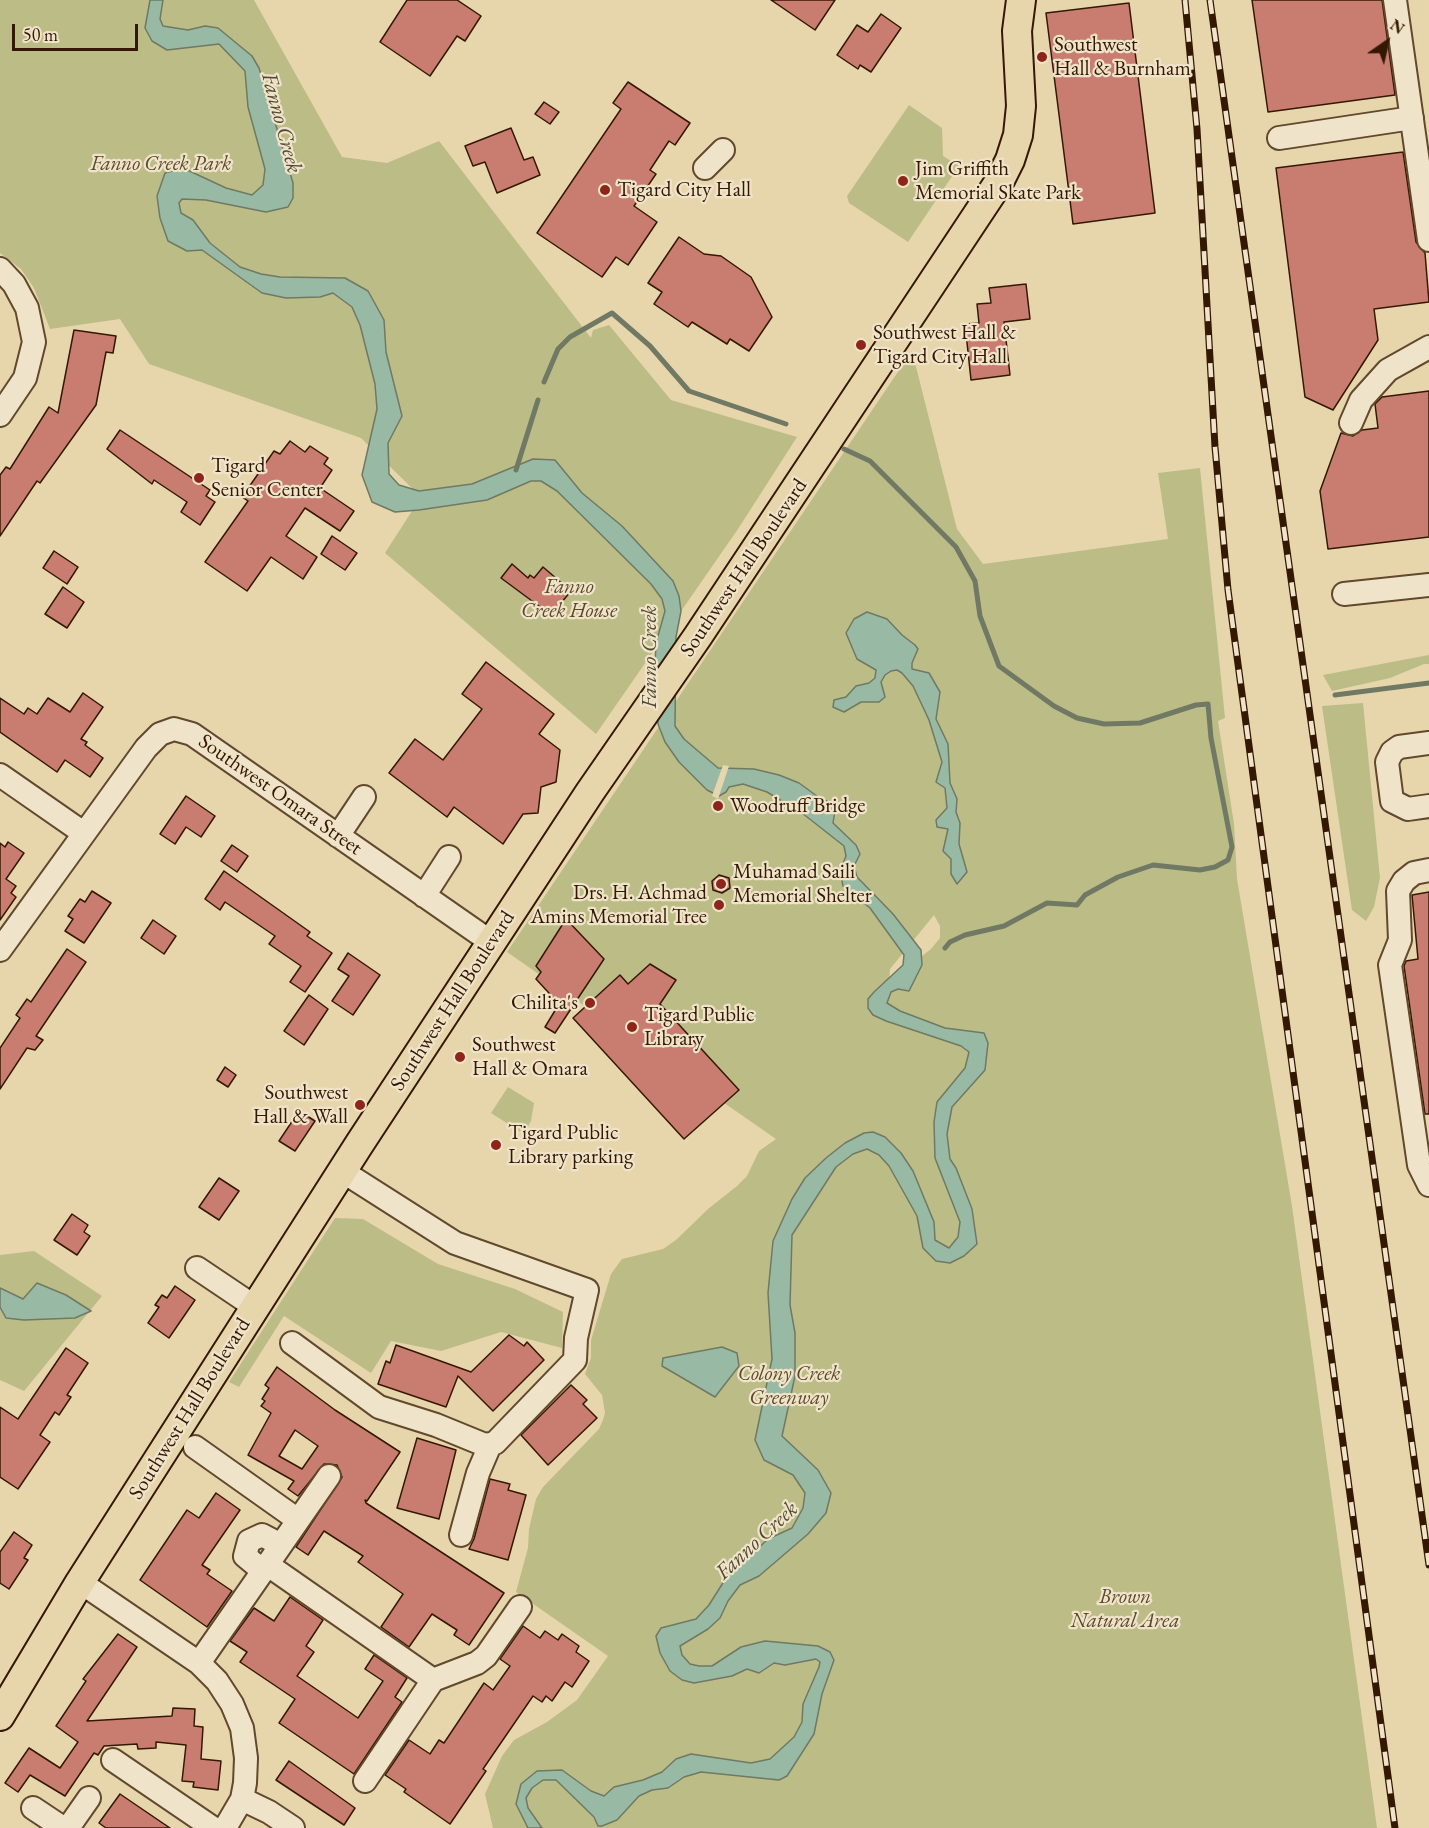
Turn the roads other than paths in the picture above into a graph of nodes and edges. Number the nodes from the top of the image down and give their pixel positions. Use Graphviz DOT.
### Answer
graph roads {
  1 [pos="1022,0"];
  2 [pos="1395,0"];
  3 [pos="1412,118"];
  4 [pos="1279,138"];
  5 [pos="723,150"];
  6 [pos="705,168"];
  7 [pos="1429,240"];
  8 [pos="0,269"];
  9 [pos="1429,347"];
  10 [pos="0,415"];
  11 [pos="1351,423"];
  12 [pos="1429,585"];
  13 [pos="1344,594"];
  14 [pos="1429,743"];
  15 [pos="0,775"];
  16 [pos="364,796"];
  17 [pos="1429,806"];
  18 [pos="82,832"];
  19 [pos="338,836"];
  20 [pos="449,857"];
  21 [pos="1429,870"];
  22 [pos="424,896"];
  23 [pos="491,942"];
  24 [pos="0,950"];
  25 [pos="342,1171"];
  26 [pos="1428,1182"];
  27 [pos="197,1268"];
  28 [pos="255,1307"];
  29 [pos="292,1343"];
  30 [pos="490,1445"];
  31 [pos="195,1447"];
  32 [pos="329,1476"];
  33 [pos="298,1520"];
  34 [pos="461,1535"];
  35 [pos="265,1568"];
  36 [pos="80,1582"];
  37 [pos="520,1607"];
  38 [pos="199,1663"];
  39 [pos="433,1680"];
  40 [pos="0,1716"];
  41 [pos="113,1760"];
  42 [pos="365,1781"];
  43 [pos="89,1798"];
  44 [pos="242,1799"];
  45 [pos="33,1808"];
  46 [pos="63,1828"];
  47 [pos="68,1828"];
  48 [pos="213,1828"];
  49 [pos="225,1828"];
  50 [pos="293,1828"];
  1 -- 23 [label="main road, Southwest Hall Boulevard"];
  2 -- 3 [label="street"];
  3 -- 4 [label="street"];
  3 -- 7 [label="street"];
  5 -- 6 [label="street"];
  8 -- 10 [label="street"];
  9 -- 11 [label="street"];
  12 -- 13 [label="street"];
  14 -- 17 [label="street"];
  15 -- 18 [label="street"];
  16 -- 19 [label="street"];
  18 -- 19 [label="street, Southwest Omara Street"];
  18 -- 24 [label="street, Southwest Omara Street"];
  19 -- 22 [label="street, Southwest Omara Street"];
  20 -- 22 [label="street"];
  21 -- 26 [label="street"];
  22 -- 23 [label="street, Southwest Omara Street"];
  23 -- 25 [label="main road, Southwest Hall Boulevard"];
  25 -- 28 [label="main road, Southwest Hall Boulevard"];
  25 -- 30 [label="street"];
  27 -- 28 [label="street"];
  28 -- 36 [label="main road, Southwest Hall Boulevard"];
  29 -- 30 [label="street"];
  30 -- 34 [label="street"];
  31 -- 33 [label="street"];
  32 -- 33 [label="street"];
  33 -- 35 [label="street"];
  35 -- 38 [label="street"];
  35 -- 39 [label="street"];
  36 -- 38 [label="street"];
  36 -- 40 [label="main road, Southwest Hall Boulevard"];
  37 -- 39 [label="street"];
  38 -- 44 [label="street"];
  39 -- 42 [label="street"];
  41 -- 48 [label="street"];
  43 -- 47 [label="street"];
  44 -- 49 [label="street"];
  44 -- 50 [label="street"];
  45 -- 46 [label="street"];
}
